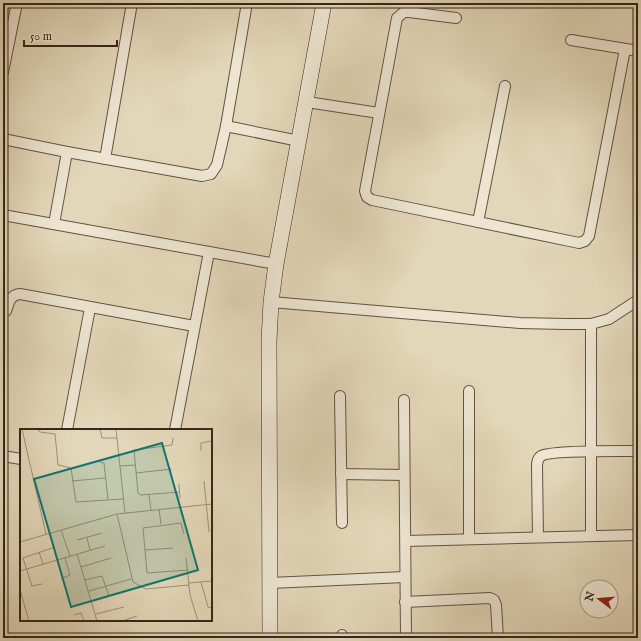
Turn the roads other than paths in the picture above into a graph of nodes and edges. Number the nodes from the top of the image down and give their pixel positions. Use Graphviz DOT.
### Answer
graph roads {
  1 [pos="17,3"];
  2 [pos="132,3"];
  3 [pos="247,3"];
  4 [pos="324,3"];
  5 [pos="456,18"];
  6 [pos="571,40"];
  7 [pos="625,48"];
  8 [pos="638,51"];
  9 [pos="3,72"];
  10 [pos="505,86"];
  11 [pos="307,102"];
  12 [pos="379,113"];
  13 [pos="226,126"];
  14 [pos="3,138"];
  15 [pos="299,141"];
  16 [pos="67,152"];
  17 [pos="105,159"];
  18 [pos="3,215"];
  19 [pos="478,222"];
  20 [pos="54,224"];
  21 [pos="209,252"];
  22 [pos="276,264"];
  23 [pos="638,300"];
  24 [pos="271,302"];
  25 [pos="90,308"];
  26 [pos="6,310"];
  27 [pos="591,324"];
  28 [pos="194,326"];
  29 [pos="469,391"];
  30 [pos="340,396"];
  31 [pos="404,400"];
  32 [pos="67,429"];
  33 [pos="175,429"];
  34 [pos="638,451"];
  35 [pos="592,452"];
  36 [pos="3,456"];
  37 [pos="20,459"];
  38 [pos="341,474"];
  39 [pos="404,475"];
  40 [pos="342,523"];
  41 [pos="638,535"];
  42 [pos="591,536"];
  43 [pos="538,537"];
  44 [pos="469,538"];
  45 [pos="406,541"];
  46 [pos="405,577"];
  47 [pos="270,583"];
  48 [pos="405,602"];
  49 [pos="270,638"];
  50 [pos="406,638"];
  51 [pos="498,638"];
  1 -- 9 [label="street"];
  2 -- 17 [label="street"];
  3 -- 13 [label="street"];
  4 -- 11 [label="main road"];
  5 -- 12 [label="street"];
  6 -- 7 [label="street"];
  7 -- 8 [label="street"];
  7 -- 19 [label="street"];
  10 -- 19 [label="street"];
  11 -- 12 [label="street"];
  11 -- 15 [label="main road"];
  12 -- 19 [label="street"];
  13 -- 15 [label="street"];
  13 -- 17 [label="street"];
  14 -- 16 [label="street"];
  15 -- 22 [label="main road"];
  16 -- 17 [label="street"];
  16 -- 20 [label="street"];
  18 -- 20 [label="street"];
  20 -- 21 [label="street"];
  21 -- 22 [label="street"];
  21 -- 28 [label="street"];
  22 -- 24 [label="main road"];
  23 -- 27 [label="street"];
  24 -- 27 [label="street"];
  24 -- 47 [label="main road"];
  25 -- 26 [label="street"];
  25 -- 28 [label="street"];
  25 -- 32 [label="street"];
  27 -- 35 [label="street"];
  28 -- 33 [label="street"];
  29 -- 44 [label="street"];
  30 -- 38 [label="street"];
  31 -- 39 [label="street"];
  34 -- 35 [label="street"];
  35 -- 42 [label="street"];
  35 -- 43 [label="street"];
  36 -- 37 [label="street"];
  38 -- 39 [label="street"];
  38 -- 40 [label="street"];
  39 -- 45 [label="street"];
  41 -- 42 [label="street"];
  42 -- 43 [label="street"];
  43 -- 44 [label="street"];
  44 -- 45 [label="street"];
  45 -- 46 [label="street"];
  46 -- 47 [label="street"];
  46 -- 48 [label="street"];
  47 -- 49 [label="main road"];
  48 -- 50 [label="street"];
  48 -- 51 [label="street"];
}
